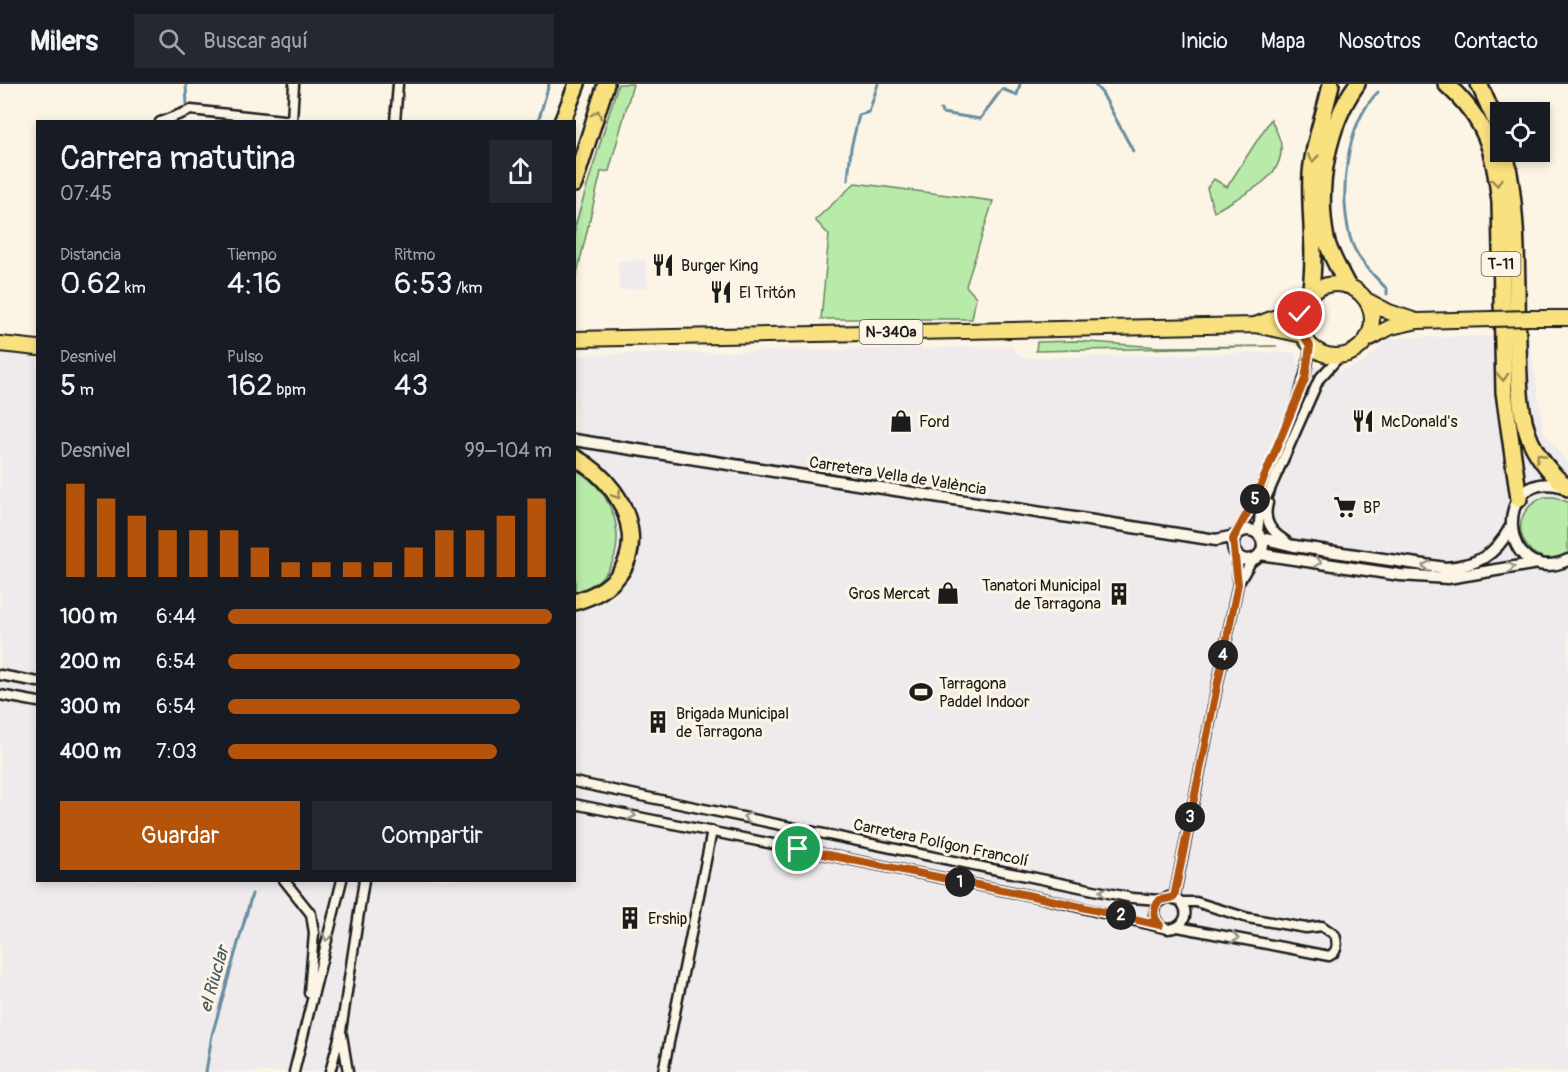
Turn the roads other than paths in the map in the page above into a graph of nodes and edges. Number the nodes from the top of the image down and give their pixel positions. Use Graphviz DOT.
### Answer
graph roads {
  1 [pos="294,84"];
  2 [pos="398,84"];
  3 [pos="578,84"];
  4 [pos="606,84"];
  5 [pos="1331,84"];
  6 [pos="1357,84"];
  7 [pos="1446,84"];
  8 [pos="1479,84"];
  9 [pos="1490,109"];
  10 [pos="164,120"];
  11 [pos="283,120"];
  12 [pos="292,120"];
  13 [pos="395,120"];
  14 [pos="563,120"];
  15 [pos="569,120"];
  16 [pos="1506,162"];
  17 [pos="576,178"];
  18 [pos="1347,285"];
  19 [pos="1310,294"];
  20 [pos="1366,300"];
  21 [pos="1301,308"];
  22 [pos="1568,318"];
  23 [pos="1418,321"];
  24 [pos="1255,325"];
  25 [pos="576,339"];
  26 [pos="1306,340"];
  27 [pos="1366,340"];
  28 [pos="6,345"];
  29 [pos="36,350"];
  30 [pos="1340,356"];
  31 [pos="576,440"];
  32 [pos="576,458"];
  33 [pos="1271,488"];
  34 [pos="1568,488"];
  35 [pos="1519,499"];
  36 [pos="1510,528"];
  37 [pos="1236,535"];
  38 [pos="1260,536"];
  39 [pos="1216,540"];
  40 [pos="1294,546"];
  41 [pos="1235,553"];
  42 [pos="1256,557"];
  43 [pos="1568,560"];
  44 [pos="1538,563"];
  45 [pos="1238,584"];
  46 [pos="576,601"];
  47 [pos="0,675"];
  48 [pos="36,682"];
  49 [pos="0,695"];
  50 [pos="36,702"];
  51 [pos="576,782"];
  52 [pos="576,804"];
  53 [pos="712,831"];
  54 [pos="286,882"];
  55 [pos="341,882"];
  56 [pos="364,882"];
  57 [pos="1160,900"];
  58 [pos="1178,900"];
  59 [pos="1160,925"];
  60 [pos="1178,927"];
  61 [pos="308,1011"];
  62 [pos="341,1031"];
  63 [pos="296,1072"];
  64 [pos="330,1072"];
  65 [pos="348,1072"];
  66 [pos="663,1072"];
  1 -- 12 [label="street"];
  2 -- 13 [label="street"];
  3 -- 14 [label="highway"];
  3 -- 15 [label="highway"];
  17 -- 4 [label="highway, one-way"];
  5 -- 19 [label="highway, one-way"];
  6 -- 18 [label="highway"];
  7 -- 35 [label="highway, T-11, one-way"];
  8 -- 9 [label="highway"];
  10 -- 11 [label="street"];
  34 -- 16 [label="highway, T-11, one-way"];
  18 -- 19 [label="main road"];
  18 -- 20 [label="main road"];
  19 -- 21 [label="main road"];
  20 -- 23 [label="main road"];
  20 -- 27 [label="main road"];
  21 -- 24 [label="main road, N-340a"];
  21 -- 26 [label="main road"];
  22 -- 23 [label="main road, bridge"];
  23 -- 27 [label="main road"];
  24 -- 25 [label="main road, N-340a"];
  24 -- 26 [label="main road, N-340a"];
  26 -- 30 [label="main road, N-340a"];
  26 -- 37 [label="street"];
  27 -- 30 [label="main road"];
  28 -- 29 [label="main road"];
  30 -- 33 [label="street"];
  31 -- 39 [label="street, Carretera Vella de València"];
  32 -- 46 [label="highway, one-way"];
  33 -- 38 [label="street"];
  33 -- 40 [label="street"];
  34 -- 35 [label="street, T-11"];
  35 -- 36 [label="street, T-11"];
  36 -- 40 [label="street, one-way"];
  36 -- 44 [label="street"];
  37 -- 38 [label="street"];
  37 -- 39 [label="street, Carretera Vella de València"];
  37 -- 41 [label="street"];
  38 -- 40 [label="street"];
  38 -- 42 [label="street"];
  39 -- 41 [label="street, Carretera Vella de València"];
  41 -- 42 [label="street"];
  41 -- 45 [label="street"];
  42 -- 44 [label="street, one-way"];
  42 -- 45 [label="street"];
  43 -- 44 [label="street"];
  45 -- 58 [label="street"];
  47 -- 48 [label="street"];
  49 -- 50 [label="street"];
  57 -- 51 [label="street, Carretera Polígon Francolí, one-way"];
  52 -- 53 [label="street, Carretera Polígon Francolí, one-way"];
  53 -- 59 [label="street, Carretera Polígon Francolí"];
  53 -- 66 [label="street"];
  54 -- 61 [label="street"];
  55 -- 61 [label="street, one-way"];
  56 -- 62 [label="street"];
  57 -- 58 [label="street"];
  57 -- 59 [label="street"];
  58 -- 60 [label="street"];
  60 -- 58 [label="street, one-way"];
  59 -- 60 [label="street"];
  61 -- 63 [label="street"];
  62 -- 64 [label="street"];
  62 -- 65 [label="street"];
}
